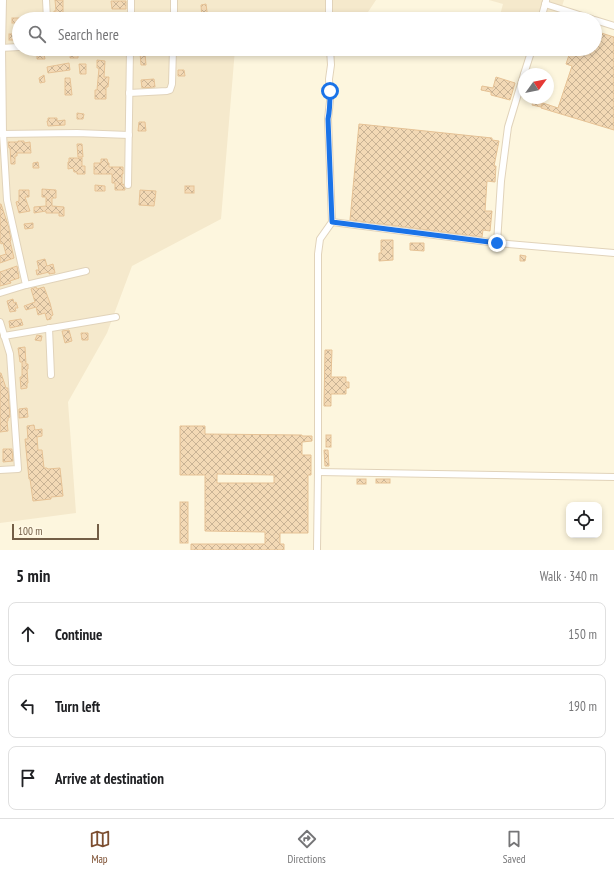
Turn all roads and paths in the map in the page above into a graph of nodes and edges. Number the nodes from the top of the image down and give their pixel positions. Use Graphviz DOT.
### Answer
graph roads {
  1 [pos="3,0"];
  2 [pos="46,0"];
  3 [pos="131,0"];
  4 [pos="174,0"];
  5 [pos="329,0"];
  6 [pos="546,2"];
  7 [pos="47,12"];
  8 [pos="131,12"];
  9 [pos="174,12"];
  10 [pos="329,12"];
  11 [pos="543,12"];
  12 [pos="573,12"];
  13 [pos="602,22"];
  14 [pos="614,26"];
  15 [pos="12,47"];
  16 [pos="1,48"];
  17 [pos="130,56"];
  18 [pos="174,56"];
  19 [pos="330,56"];
  20 [pos="530,56"];
  21 [pos="526,68"];
  22 [pos="129,93"];
  23 [pos="518,94"];
  24 [pos="2,134"];
  25 [pos="129,135"];
  26 [pos="128,185"];
  27 [pos="332,222"];
  28 [pos="497,243"];
  29 [pos="614,253"];
  30 [pos="86,271"];
  31 [pos="26,285"];
  32 [pos="0,293"];
  33 [pos="116,317"];
  34 [pos="0,322"];
  35 [pos="49,328"];
  36 [pos="4,336"];
  37 [pos="51,375"];
  38 [pos="0,470"];
  39 [pos="318,472"];
  40 [pos="614,477"];
  41 [pos="317,550"];
  1 -- 16 [label="street"];
  2 -- 7 [label="street"];
  3 -- 8 [label="street"];
  4 -- 9 [label="street"];
  5 -- 10 [label="street"];
  6 -- 11 [label="street"];
  6 -- 12 [label="street"];
  13 -- 14 [label="street"];
  15 -- 16 [label="street"];
  16 -- 24 [label="street"];
  17 -- 22 [label="street"];
  18 -- 22 [label="street"];
  19 -- 27 [label="street"];
  20 -- 21 [label="street"];
  22 -- 25 [label="street"];
  23 -- 28 [label="street"];
  24 -- 25 [label="street"];
  24 -- 31 [label="street"];
  25 -- 26 [label="street"];
  27 -- 28 [label="street"];
  27 -- 39 [label="street"];
  28 -- 29 [label="street"];
  30 -- 31 [label="street"];
  31 -- 32 [label="street"];
  33 -- 35 [label="street"];
  34 -- 36 [label="street"];
  35 -- 36 [label="street"];
  35 -- 37 [label="street"];
  36 -- 38 [label="street"];
  39 -- 40 [label="street"];
  39 -- 41 [label="street"];
}
